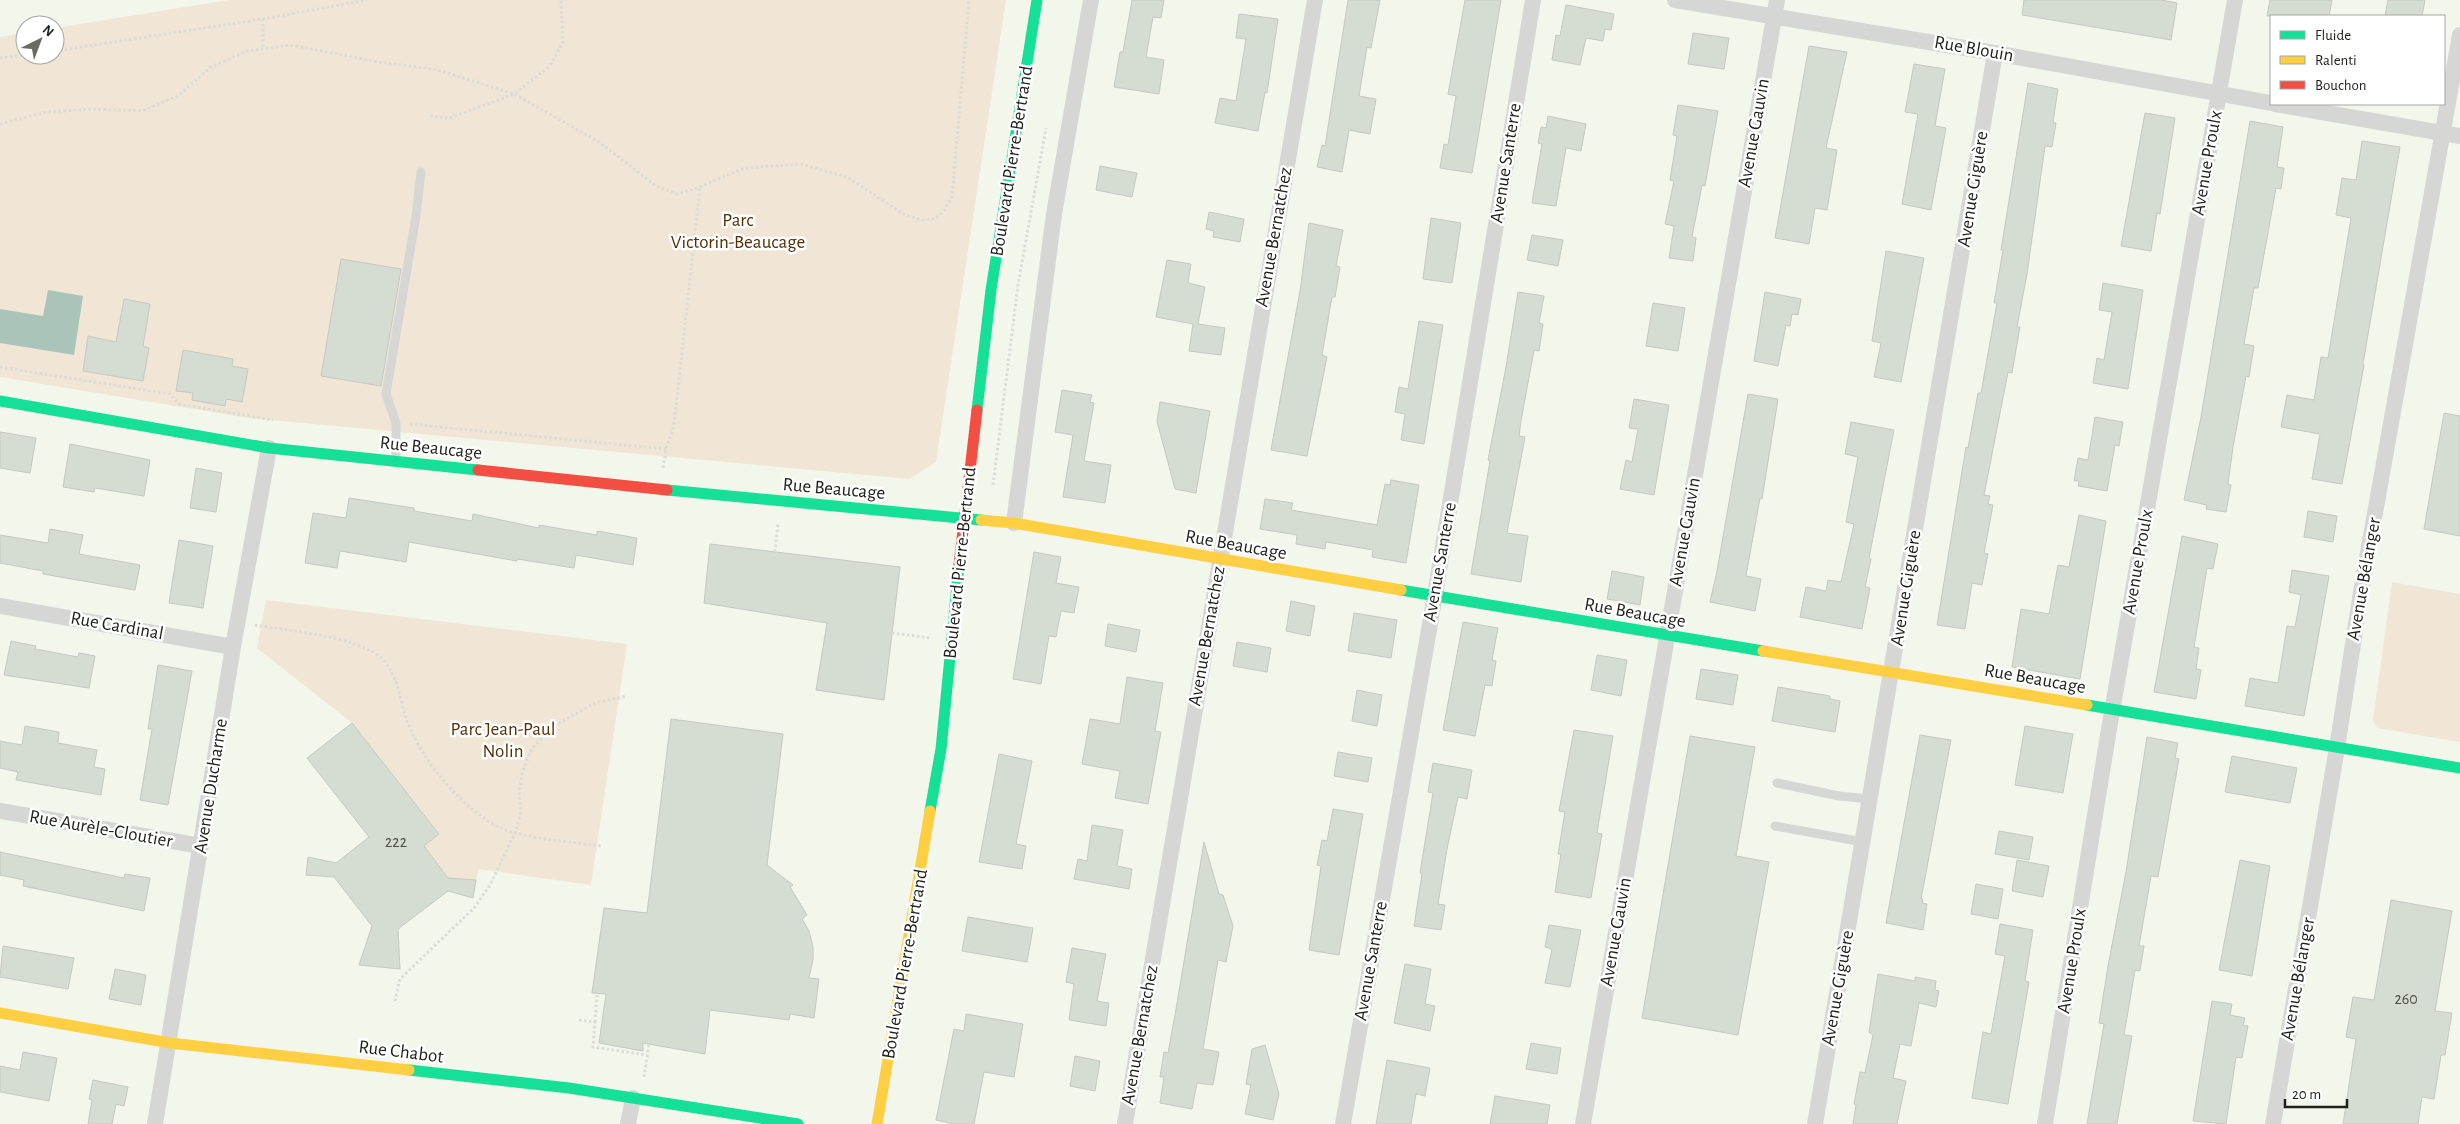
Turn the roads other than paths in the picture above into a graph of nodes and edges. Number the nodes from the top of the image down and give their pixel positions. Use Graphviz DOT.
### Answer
graph roads {
  1 [pos="1037,0"];
  2 [pos="1091,0"];
  3 [pos="1315,0"];
  4 [pos="1533,0"];
  5 [pos="1675,0"];
  6 [pos="2235,0"];
  7 [pos="1775,8"];
  8 [pos="2460,35"];
  9 [pos="1995,53"];
  10 [pos="2219,94"];
  11 [pos="2270,102"];
  12 [pos="2284,105"];
  13 [pos="2444,133"];
  14 [pos="2460,136"];
  15 [pos="421,172"];
  16 [pos="0,401"];
  17 [pos="269,448"];
  18 [pos="396,462"];
  19 [pos="965,518"];
  20 [pos="1014,523"];
  21 [pos="1220,560"];
  22 [pos="1435,595"];
  23 [pos="0,606"];
  24 [pos="1668,636"];
  25 [pos="233,647"];
  26 [pos="1892,673"];
  27 [pos="2112,710"];
  28 [pos="2337,748"];
  29 [pos="2460,768"];
  30 [pos="1777,783"];
  31 [pos="1870,799"];
  32 [pos="0,811"];
  33 [pos="1775,826"];
  34 [pos="1863,842"];
  35 [pos="201,846"];
  36 [pos="0,1013"];
  37 [pos="170,1043"];
  38 [pos="632,1098"];
  39 [pos="156,1124"];
  40 [pos="628,1124"];
  41 [pos="798,1124"];
  42 [pos="877,1124"];
  43 [pos="1125,1124"];
  44 [pos="1343,1124"];
  45 [pos="1583,1124"];
  46 [pos="1815,1124"];
  47 [pos="2045,1124"];
  48 [pos="2273,1124"];
  1 -- 19 [label="street, Boulevard Pierre-Bertrand"];
  2 -- 20 [label="street"];
  3 -- 21 [label="street, Avenue Bernatchez"];
  4 -- 22 [label="street, Avenue Santerre"];
  5 -- 7 [label="street, Rue Blouin"];
  6 -- 10 [label="street, Avenue Proulx"];
  7 -- 9 [label="street, Rue Blouin"];
  7 -- 24 [label="street, Avenue Gauvin"];
  8 -- 13 [label="street, Avenue Bélanger"];
  9 -- 10 [label="street, Rue Blouin"];
  9 -- 26 [label="street, Avenue Giguère"];
  10 -- 11 [label="street, Rue Blouin"];
  10 -- 27 [label="street, Avenue Proulx"];
  12 -- 13 [label="street, Rue Blouin"];
  13 -- 14 [label="street, Rue Blouin"];
  13 -- 28 [label="street, Avenue Bélanger"];
  15 -- 18 [label="lane"];
  16 -- 17 [label="street, Rue Beaucage"];
  17 -- 18 [label="street, Rue Beaucage"];
  17 -- 25 [label="street, Avenue Ducharme"];
  18 -- 19 [label="street, Rue Beaucage"];
  19 -- 20 [label="street, Rue Beaucage"];
  19 -- 42 [label="street, Boulevard Pierre-Bertrand"];
  20 -- 21 [label="street, Rue Beaucage"];
  21 -- 22 [label="street, Rue Beaucage"];
  21 -- 43 [label="street, Avenue Bernatchez"];
  22 -- 24 [label="street, Rue Beaucage"];
  22 -- 44 [label="street, Avenue Santerre"];
  23 -- 25 [label="street, Rue Cardinal"];
  24 -- 26 [label="street, Rue Beaucage"];
  24 -- 45 [label="street, Avenue Gauvin"];
  25 -- 35 [label="street, Avenue Ducharme"];
  26 -- 27 [label="street, Rue Beaucage"];
  26 -- 31 [label="street, Avenue Giguère"];
  27 -- 28 [label="street, Rue Beaucage"];
  27 -- 47 [label="street, Avenue Proulx"];
  28 -- 29 [label="street, Rue Beaucage"];
  28 -- 48 [label="street, Avenue Bélanger"];
  30 -- 31 [label="lane"];
  31 -- 34 [label="street, Avenue Giguère"];
  32 -- 35 [label="street, Rue Aurèle-Cloutier"];
  33 -- 34 [label="lane"];
  34 -- 46 [label="street, Avenue Giguère"];
  35 -- 37 [label="street, Avenue Ducharme"];
  36 -- 37 [label="street, Rue Chabot"];
  37 -- 38 [label="street, Rue Chabot"];
  37 -- 39 [label="street, Avenue Ducharme"];
  38 -- 40 [label="street"];
  38 -- 41 [label="street, Rue Chabot"];
}
